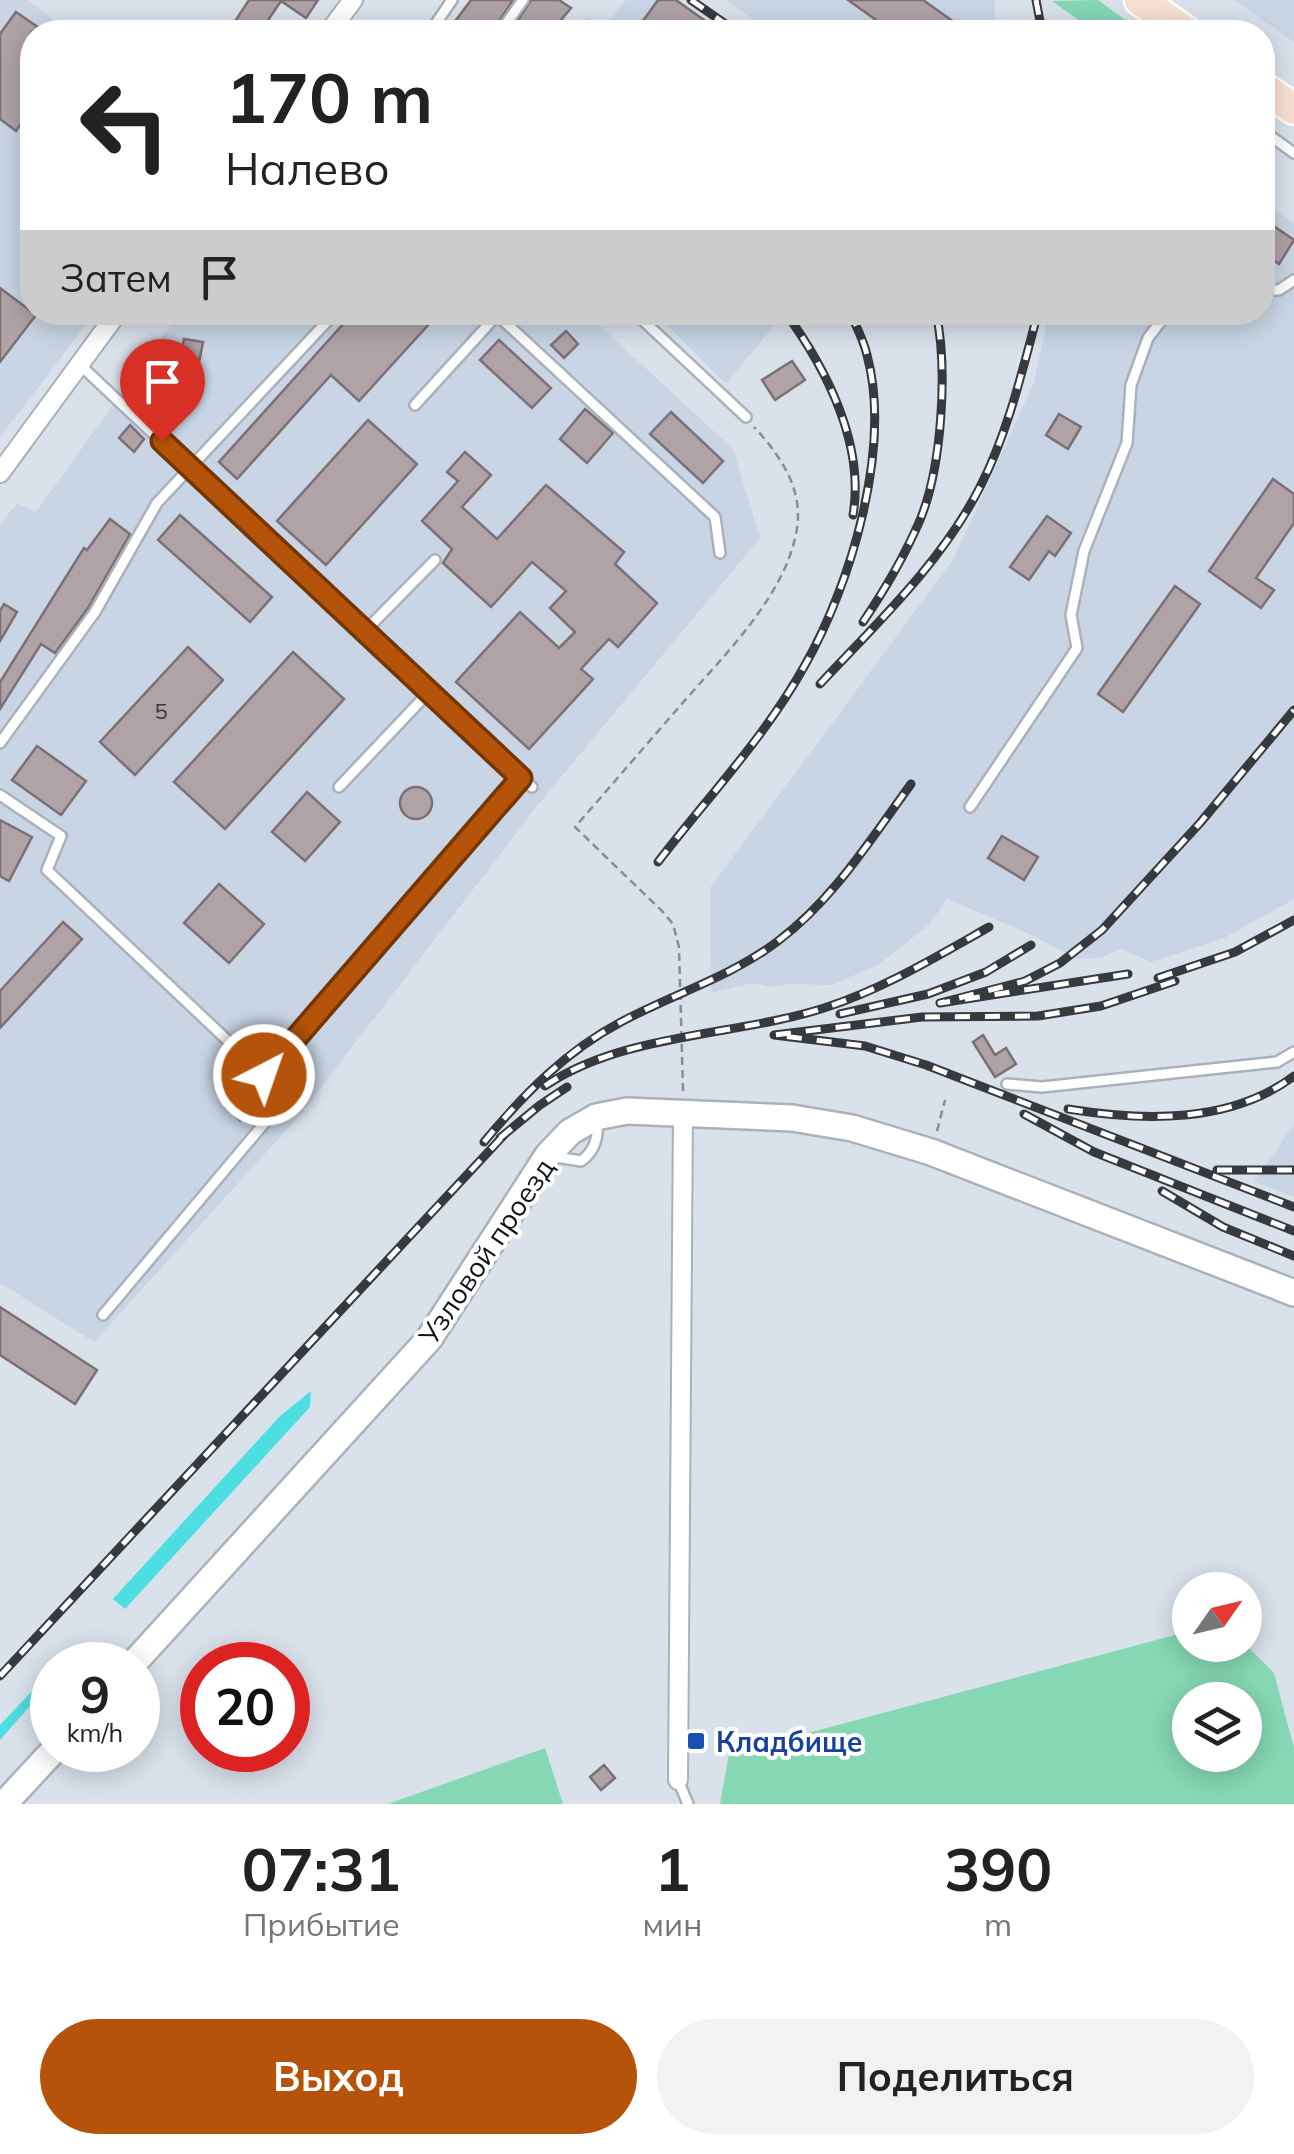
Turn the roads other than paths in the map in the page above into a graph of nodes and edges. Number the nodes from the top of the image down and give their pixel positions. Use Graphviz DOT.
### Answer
graph roads {
  1 [pos="1140,0"];
  2 [pos="1169,20"];
  3 [pos="1275,115"];
  4 [pos="1294,153"];
  5 [pos="108,325"];
  6 [pos="324,325"];
  7 [pos="486,325"];
  8 [pos="508,325"];
  9 [pos="648,325"];
  10 [pos="1158,325"];
  11 [pos="79,364"];
  12 [pos="415,405"];
  13 [pos="746,417"];
  14 [pos="189,467"];
  15 [pos="0,472"];
  16 [pos="720,553"];
  17 [pos="435,560"];
  18 [pos="365,632"];
  19 [pos="429,692"];
  20 [pos="0,743"];
  21 [pos="521,778"];
  22 [pos="338,786"];
  23 [pos="532,787"];
  24 [pos="0,795"];
  25 [pos="970,808"];
  26 [pos="1294,1052"];
  27 [pos="264,1075"];
  28 [pos="1007,1084"];
  29 [pos="683,1113"];
  30 [pos="1294,1293"];
  31 [pos="103,1315"];
  32 [pos="153,1642"];
  33 [pos="34,1772"];
  34 [pos="678,1780"];
  35 [pos="4,1804"];
  36 [pos="688,1804"];
  1 -- 2 [label="main road"];
  3 -- 4 [label="lane"];
  5 -- 11 [label="street"];
  6 -- 14 [label="lane"];
  7 -- 12 [label="lane"];
  8 -- 16 [label="lane"];
  9 -- 13 [label="lane"];
  10 -- 25 [label="lane"];
  11 -- 14 [label="lane"];
  11 -- 15 [label="street"];
  14 -- 18 [label="lane"];
  14 -- 20 [label="lane"];
  17 -- 18 [label="lane"];
  18 -- 19 [label="lane"];
  19 -- 21 [label="lane"];
  19 -- 22 [label="lane"];
  21 -- 23 [label="lane"];
  21 -- 27 [label="lane"];
  24 -- 27 [label="lane"];
  26 -- 28 [label="lane"];
  27 -- 31 [label="lane"];
  29 -- 30 [label="street, Узловой проезд"];
  29 -- 32 [label="street, Узловой проезд"];
  29 -- 34 [label="street"];
  33 -- 35 [label="street"];
  34 -- 36 [label="lane"];
}
